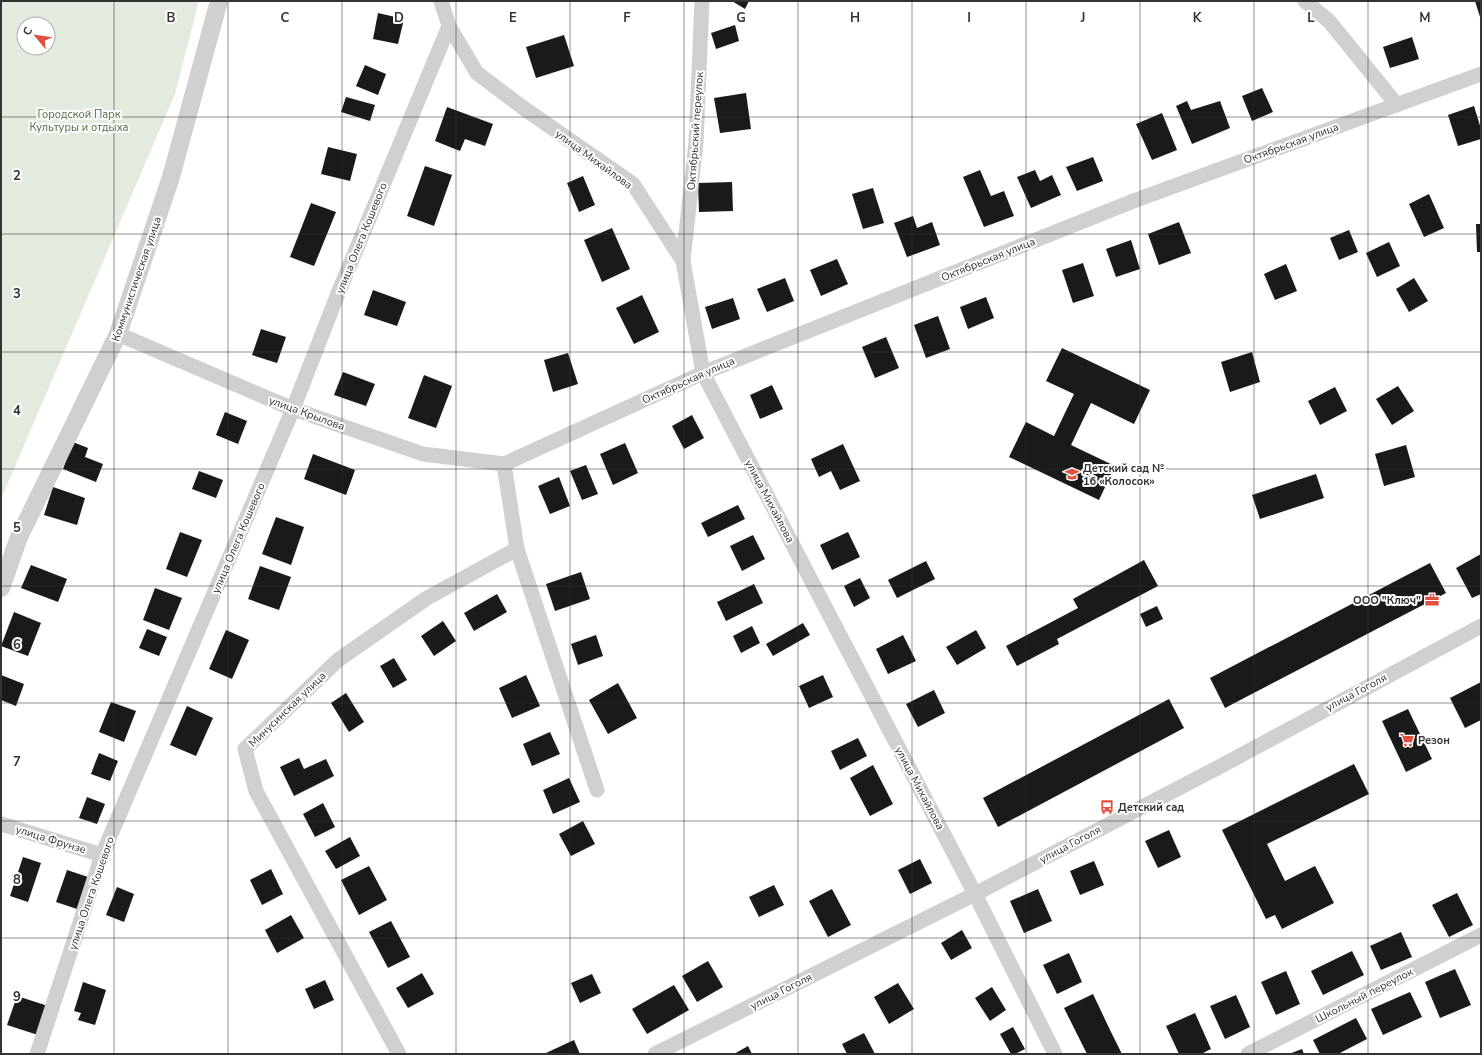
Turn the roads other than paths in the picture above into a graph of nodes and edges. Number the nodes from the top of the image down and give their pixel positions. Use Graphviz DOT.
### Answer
graph roads {
  1 [pos="219,1"];
  2 [pos="441,1"];
  3 [pos="702,1"];
  4 [pos="1305,1"];
  5 [pos="449,26"];
  6 [pos="1481,74"];
  7 [pos="1397,105"];
  8 [pos="684,261"];
  9 [pos="118,334"];
  10 [pos="703,372"];
  11 [pos="293,410"];
  12 [pos="504,464"];
  13 [pos="517,549"];
  14 [pos="1,588"];
  15 [pos="1481,626"];
  16 [pos="597,790"];
  17 [pos="1,824"];
  18 [pos="102,855"];
  19 [pos="975,894"];
  20 [pos="1481,935"];
  21 [pos="37,1054"];
  22 [pos="399,1054"];
  23 [pos="655,1054"];
  24 [pos="1055,1054"];
  25 [pos="1248,1054"];
  1 -- 9 [label="street, Коммунистическая улица"];
  2 -- 5 [label="street, улица Михайлова"];
  3 -- 8 [label="street, Октябрьский переулок"];
  4 -- 7 [label="street"];
  5 -- 8 [label="street, улица Михайлова"];
  5 -- 11 [label="street, улица Олега Кошевого"];
  6 -- 7 [label="street, Октябрьская улица"];
  7 -- 10 [label="street, Октябрьская улица"];
  8 -- 10 [label="street, улица Михайлова"];
  9 -- 11 [label="street, улица Крылова"];
  9 -- 14 [label="street, Коммунистическая улица"];
  10 -- 12 [label="street, Октябрьская улица"];
  10 -- 19 [label="street, улица Михайлова"];
  11 -- 12 [label="street, улица Крылова"];
  11 -- 18 [label="street, улица Олега Кошевого"];
  12 -- 13 [label="street"];
  13 -- 16 [label="street"];
  13 -- 22 [label="street, Минусинская улица"];
  15 -- 19 [label="street, улица Гоголя"];
  17 -- 18 [label="street, улица Фрунзе"];
  18 -- 21 [label="street, улица Олега Кошевого"];
  19 -- 23 [label="street, улица Гоголя"];
  19 -- 24 [label="street, улица Михайлова"];
  20 -- 25 [label="street, Школьный переулок"];
}
